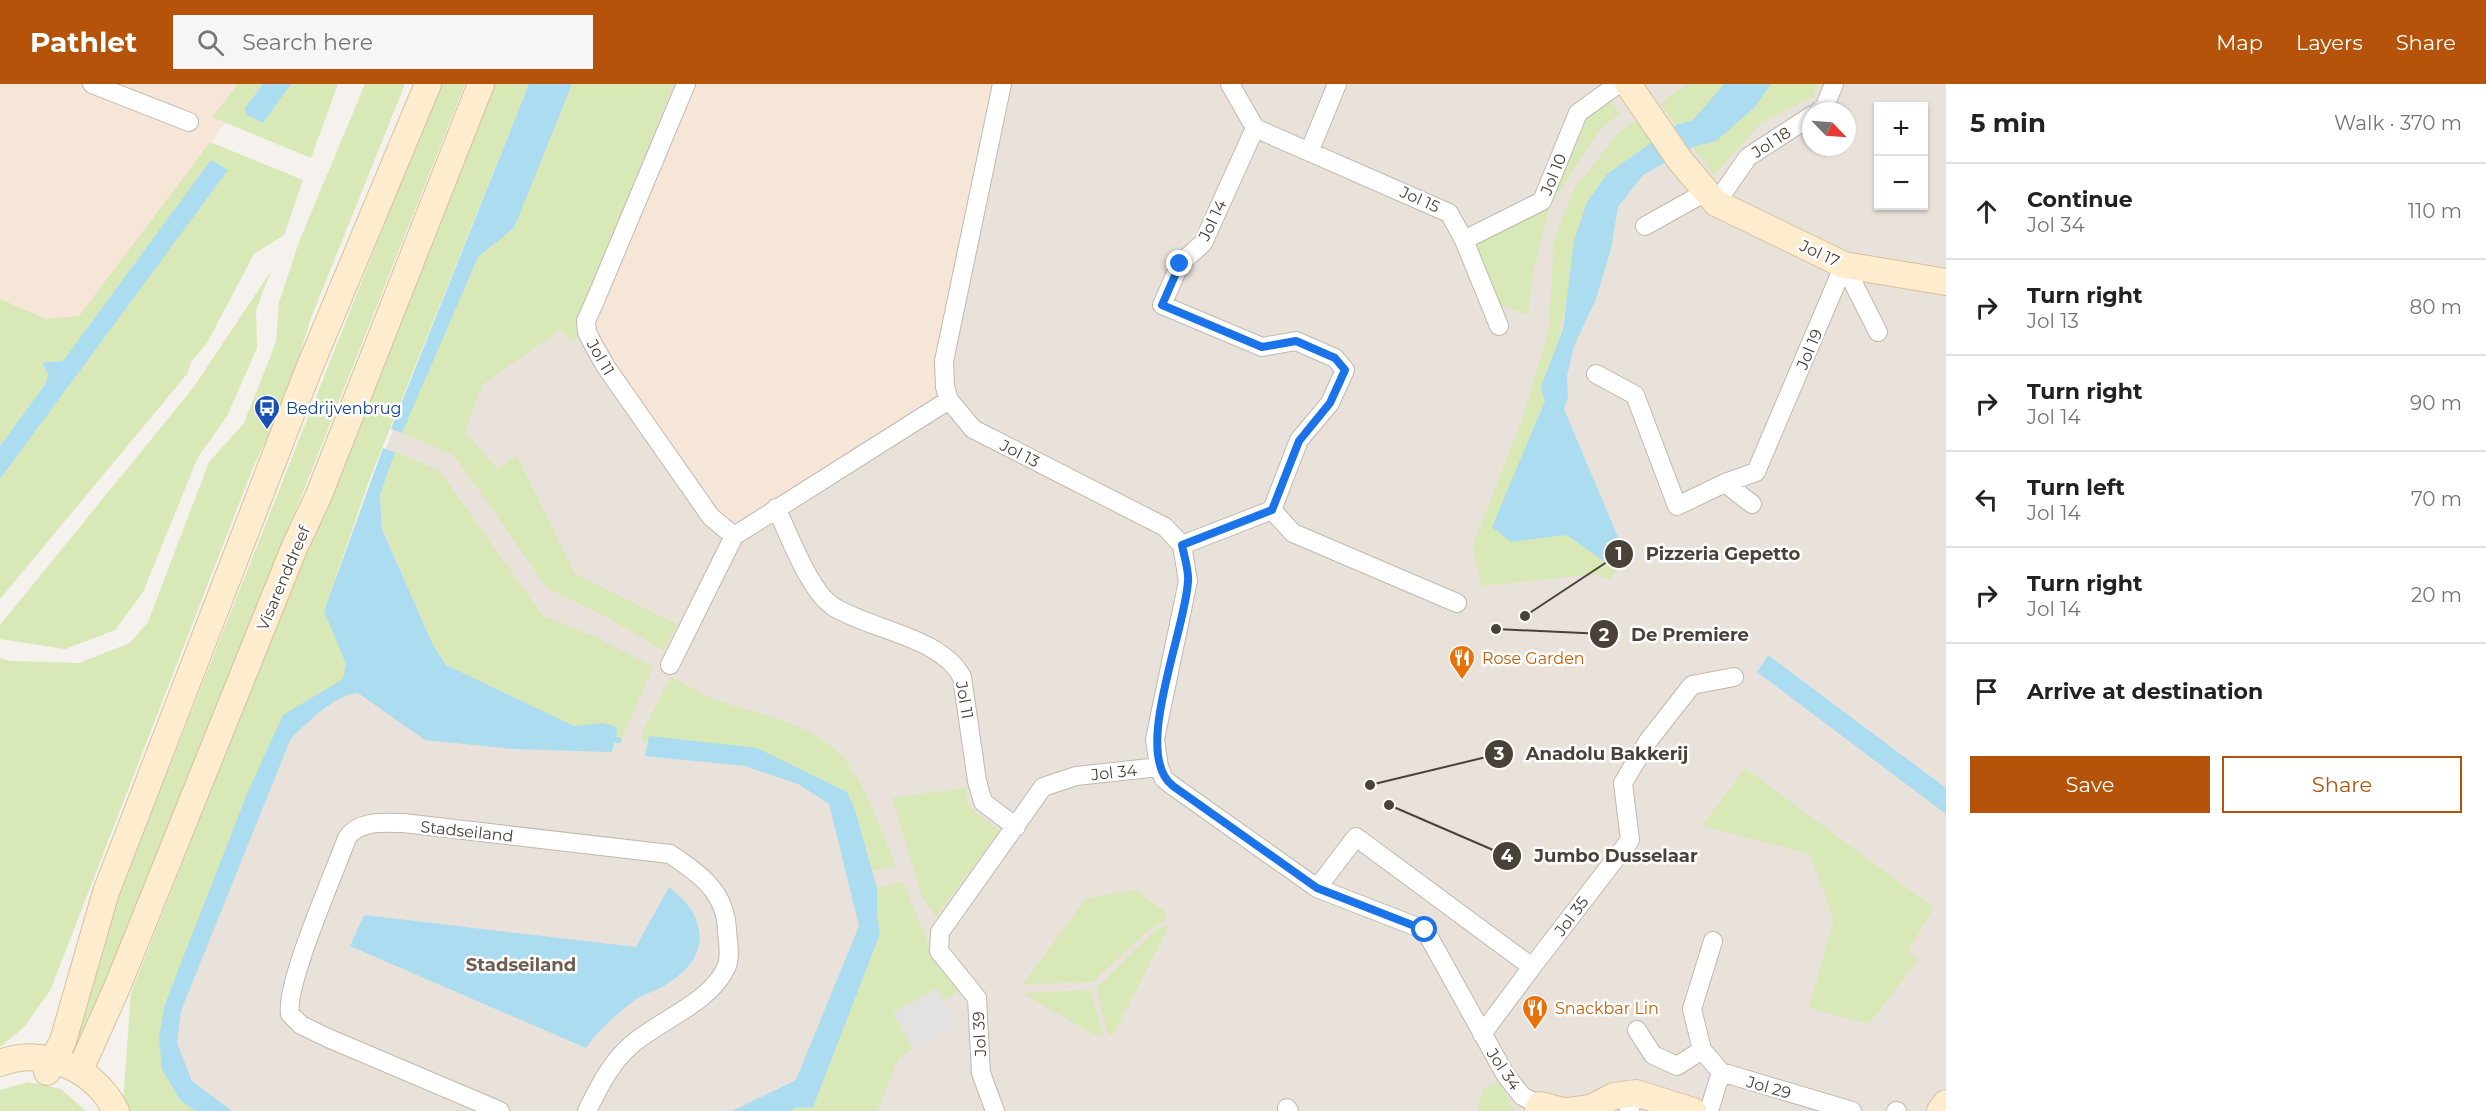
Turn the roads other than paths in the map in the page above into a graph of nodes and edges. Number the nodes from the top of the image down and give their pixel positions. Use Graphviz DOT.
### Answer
graph roads {
  1 [pos="92,84"];
  2 [pos="428,84"];
  3 [pos="481,84"];
  4 [pos="686,84"];
  5 [pos="1002,84"];
  6 [pos="1230,84"];
  7 [pos="1337,84"];
  8 [pos="1618,84"];
  9 [pos="1628,84"];
  10 [pos="1834,84"];
  11 [pos="1826,102"];
  12 [pos="189,122"];
  13 [pos="1802,122"];
  14 [pos="1255,128"];
  15 [pos="1310,150"];
  16 [pos="1711,198"];
  17 [pos="1645,226"];
  18 [pos="1464,240"];
  19 [pos="1844,265"];
  20 [pos="1946,282"];
  21 [pos="1499,326"];
  22 [pos="1878,332"];
  23 [pos="1596,374"];
  24 [pos="949,400"];
  25 [pos="1725,483"];
  26 [pos="1752,504"];
  27 [pos="776,508"];
  28 [pos="1272,510"];
  29 [pos="734,536"];
  30 [pos="1182,545"];
  31 [pos="1457,603"];
  32 [pos="670,665"];
  33 [pos="1734,677"];
  34 [pos="1159,767"];
  35 [pos="1016,827"];
  36 [pos="1317,888"];
  37 [pos="940,932"];
  38 [pos="1713,941"];
  39 [pos="1532,968"];
  40 [pos="1637,1030"];
  41 [pos="1482,1034"];
  42 [pos="1702,1050"];
  43 [pos="0,1063"];
  44 [pos="51,1066"];
  45 [pos="80,1070"];
  46 [pos="1721,1072"];
  47 [pos="0,1078"];
  48 [pos="1632,1102"];
  49 [pos="1946,1103"];
  50 [pos="1553,1110"];
  51 [pos="100,1111"];
  52 [pos="116,1111"];
  53 [pos="500,1111"];
  54 [pos="587,1111"];
  55 [pos="995,1111"];
  56 [pos="1693,1111"];
  57 [pos="1709,1111"];
  58 [pos="1852,1111"];
  59 [pos="1940,1111"];
  1 -- 12 [label="street"];
  2 -- 44 [label="main road"];
  3 -- 45 [label="main road, Visarenddreef"];
  4 -- 29 [label="street, Jol 11"];
  5 -- 24 [label="street"];
  6 -- 14 [label="street"];
  7 -- 15 [label="street"];
  8 -- 18 [label="street, Jol 10"];
  9 -- 16 [label="main road, Jol 17"];
  10 -- 11 [label="street"];
  13 -- 16 [label="street, Jol 18"];
  14 -- 15 [label="street, Jol 15"];
  14 -- 28 [label="street, Jol 14"];
  15 -- 18 [label="street, Jol 15"];
  16 -- 17 [label="street"];
  16 -- 19 [label="main road, Jol 17"];
  18 -- 21 [label="street, Jol 15"];
  19 -- 20 [label="main road, Jol 17"];
  19 -- 22 [label="street"];
  19 -- 25 [label="street, Jol 19"];
  23 -- 25 [label="street, Jol 19"];
  24 -- 27 [label="street"];
  24 -- 30 [label="street, Jol 13"];
  25 -- 26 [label="street"];
  27 -- 29 [label="street"];
  27 -- 35 [label="street, Jol 11"];
  28 -- 30 [label="street"];
  28 -- 31 [label="street"];
  29 -- 32 [label="street"];
  30 -- 34 [label="street"];
  33 -- 39 [label="street, Jol 35"];
  34 -- 35 [label="street, Jol 34"];
  34 -- 36 [label="street, Jol 34"];
  35 -- 37 [label="street, Jol 34"];
  36 -- 39 [label="street"];
  36 -- 41 [label="street, Jol 34"];
  37 -- 55 [label="street, Jol 39"];
  38 -- 42 [label="street"];
  39 -- 41 [label="street, Jol 35"];
  40 -- 42 [label="street"];
  41 -- 50 [label="street, Jol 34"];
  42 -- 46 [label="street"];
  43 -- 44 [label="main road"];
  44 -- 45 [label="main road"];
  44 -- 47 [label="main road"];
  44 -- 51 [label="main road"];
  45 -- 52 [label="main road"];
  46 -- 57 [label="street"];
  46 -- 58 [label="street, Jol 29"];
  48 -- 50 [label="main road"];
  48 -- 56 [label="main road"];
  49 -- 59 [label="main road"];
  53 -- 54 [label="street, Stadseiland"];
}
